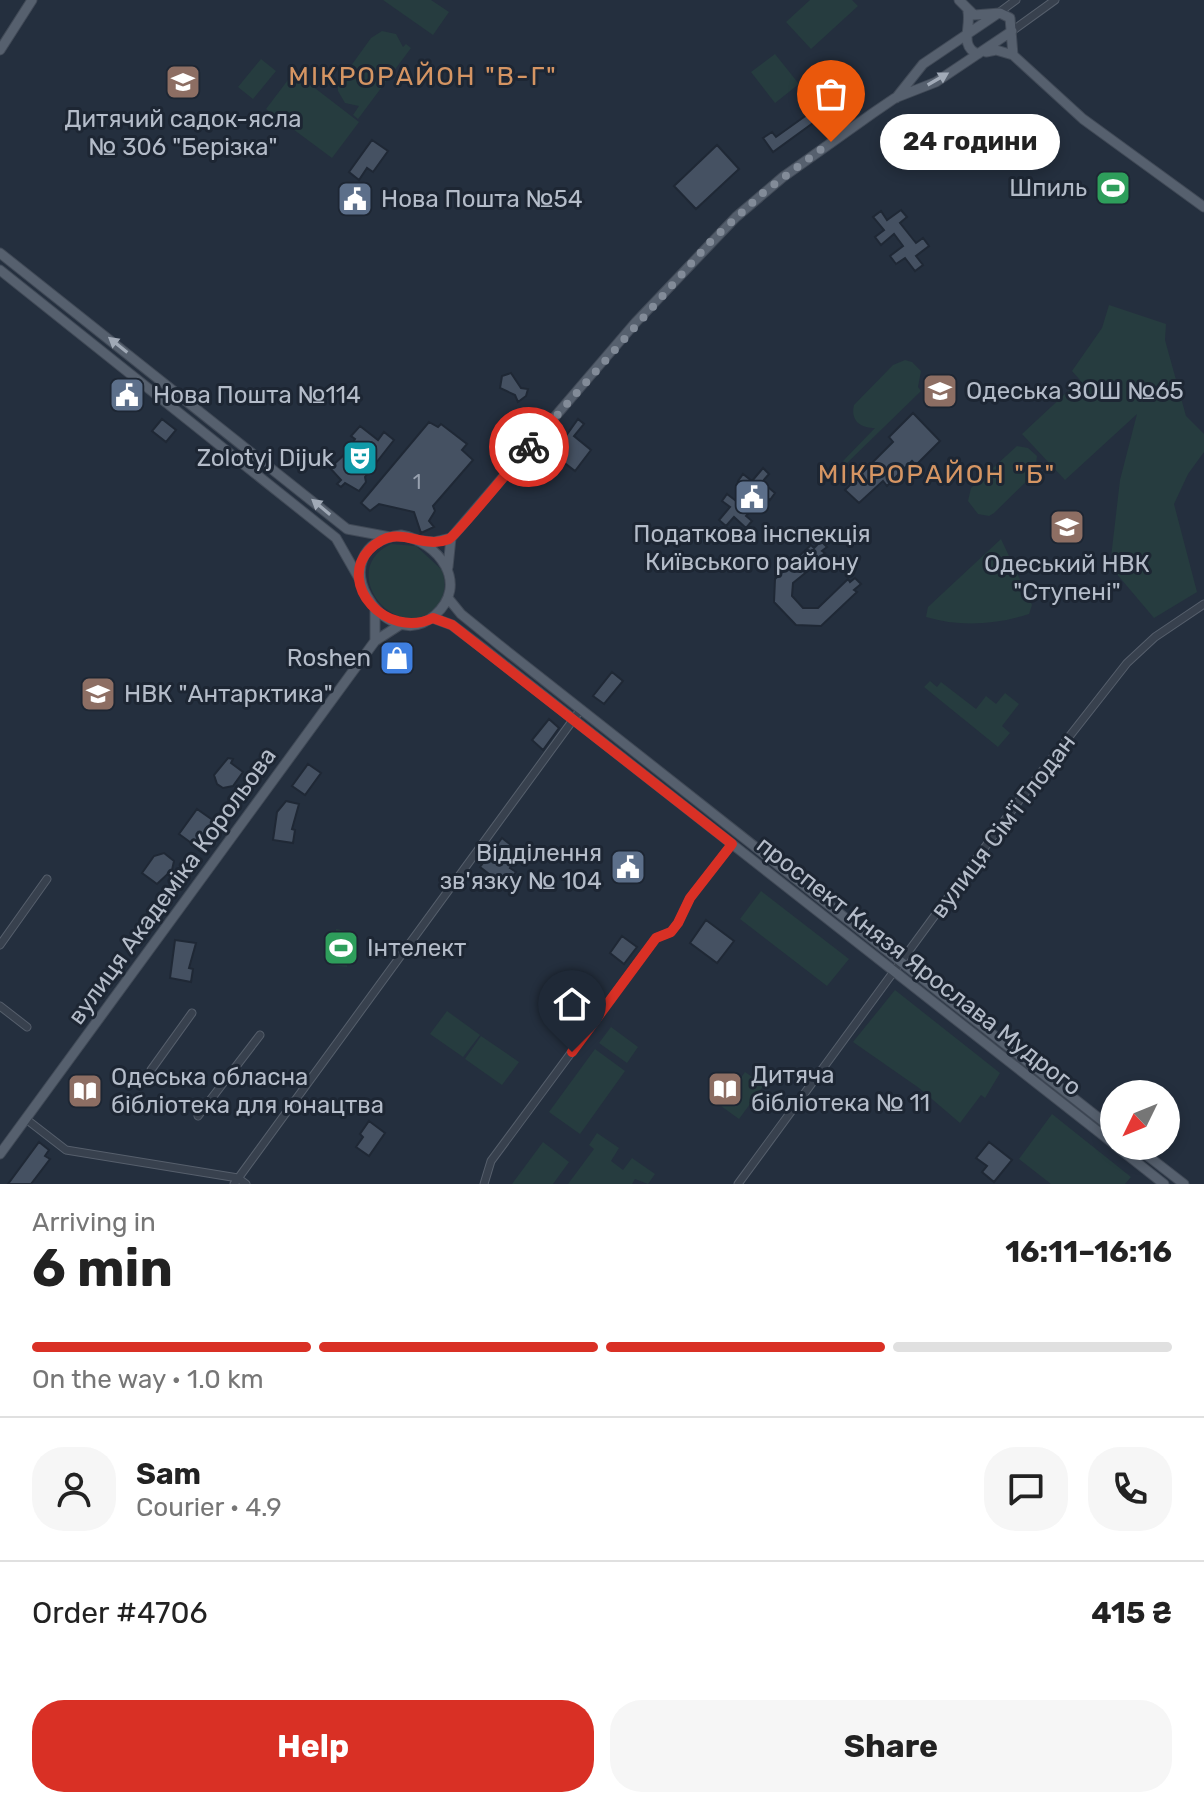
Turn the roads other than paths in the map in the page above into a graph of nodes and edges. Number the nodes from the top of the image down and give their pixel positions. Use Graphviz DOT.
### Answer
graph roads {
  1 [pos="32,0"];
  2 [pos="959,0"];
  3 [pos="1016,0"];
  4 [pos="1055,0"];
  5 [pos="968,12"];
  6 [pos="997,14"];
  7 [pos="1012,31"];
  8 [pos="966,35"];
  9 [pos="0,50"];
  10 [pos="978,54"];
  11 [pos="1013,55"];
  12 [pos="895,98"];
  13 [pos="1204,207"];
  14 [pos="0,253"];
  15 [pos="0,270"];
  16 [pos="390,537"];
  17 [pos="451,538"];
  18 [pos="423,541"];
  19 [pos="448,567"];
  20 [pos="360,580"];
  21 [pos="448,598"];
  22 [pos="1204,604"];
  23 [pos="375,610"];
  24 [pos="433,618"];
  25 [pos="403,623"];
  26 [pos="375,641"];
  27 [pos="581,709"];
  28 [pos="573,720"];
  29 [pos="739,834"];
  30 [pos="732,844"];
  31 [pos="47,879"];
  32 [pos="0,945"];
  33 [pos="901,964"];
  34 [pos="895,973"];
  35 [pos="0,1006"];
  36 [pos="192,1013"];
  37 [pos="27,1027"];
  38 [pos="260,1035"];
  39 [pos="151,1070"];
  40 [pos="198,1116"];
  41 [pos="26,1119"];
  42 [pos="1100,1119"];
  43 [pos="1100,1133"];
  44 [pos="0,1154"];
  45 [pos="1134,1160"];
  46 [pos="1153,1160"];
  47 [pos="236,1181"];
  48 [pos="246,1184"];
  49 [pos="484,1184"];
  50 [pos="738,1184"];
  51 [pos="1164,1184"];
  52 [pos="1184,1184"];
  1 -- 9 [label="main road"];
  2 -- 5 [label="main road"];
  3 -- 6 [label="street"];
  4 -- 7 [label="street"];
  5 -- 6 [label="main road"];
  5 -- 8 [label="main road"];
  6 -- 7 [label="main road"];
  6 -- 8 [label="main road"];
  7 -- 10 [label="main road"];
  7 -- 11 [label="main road"];
  8 -- 10 [label="main road"];
  8 -- 12 [label="main road"];
  10 -- 11 [label="main road"];
  12 -- 10 [label="main road, one-way"];
  11 -- 13 [label="main road"];
  12 -- 17 [label="main road"];
  16 -- 14 [label="main road, one-way"];
  15 -- 20 [label="main road"];
  16 -- 18 [label="main road"];
  16 -- 20 [label="main road"];
  17 -- 18 [label="main road"];
  17 -- 19 [label="main road"];
  18 -- 19 [label="main road"];
  19 -- 21 [label="main road"];
  20 -- 23 [label="main road"];
  21 -- 24 [label="main road"];
  21 -- 27 [label="main road, проспект Князя Ярослава Мудрого"];
  22 -- 33 [label="street, вулиця Сім'ї Глодан"];
  23 -- 25 [label="main road"];
  23 -- 26 [label="main road"];
  24 -- 25 [label="main road"];
  24 -- 28 [label="main road, проспект Князя Ярослава Мудрого"];
  25 -- 26 [label="main road, вулиця Академіка Корольова"];
  26 -- 41 [label="main road, вулиця Академіка Корольова"];
  27 -- 28 [label="street"];
  27 -- 29 [label="main road, проспект Князя Ярослава Мудрого"];
  28 -- 30 [label="main road, проспект Князя Ярослава Мудрого"];
  28 -- 47 [label="street"];
  29 -- 30 [label="main road"];
  29 -- 33 [label="main road, проспект Князя Ярослава Мудрого"];
  30 -- 34 [label="main road, проспект Князя Ярослава Мудрого"];
  30 -- 49 [label="street"];
  31 -- 32 [label="street"];
  33 -- 34 [label="street, вулиця Сім'ї Глодан"];
  33 -- 42 [label="main road, проспект Князя Ярослава Мудрого"];
  34 -- 43 [label="main road, проспект Князя Ярослава Мудрого"];
  34 -- 50 [label="street, вулиця Сім'ї Глодан"];
  35 -- 37 [label="street"];
  36 -- 39 [label="street"];
  38 -- 40 [label="street"];
  41 -- 44 [label="main road, вулиця Академіка Корольова"];
  41 -- 47 [label="street"];
  45 -- 51 [label="main road, проспект Князя Ярослава Мудрого"];
  46 -- 52 [label="main road"];
  47 -- 48 [label="street"];
}
